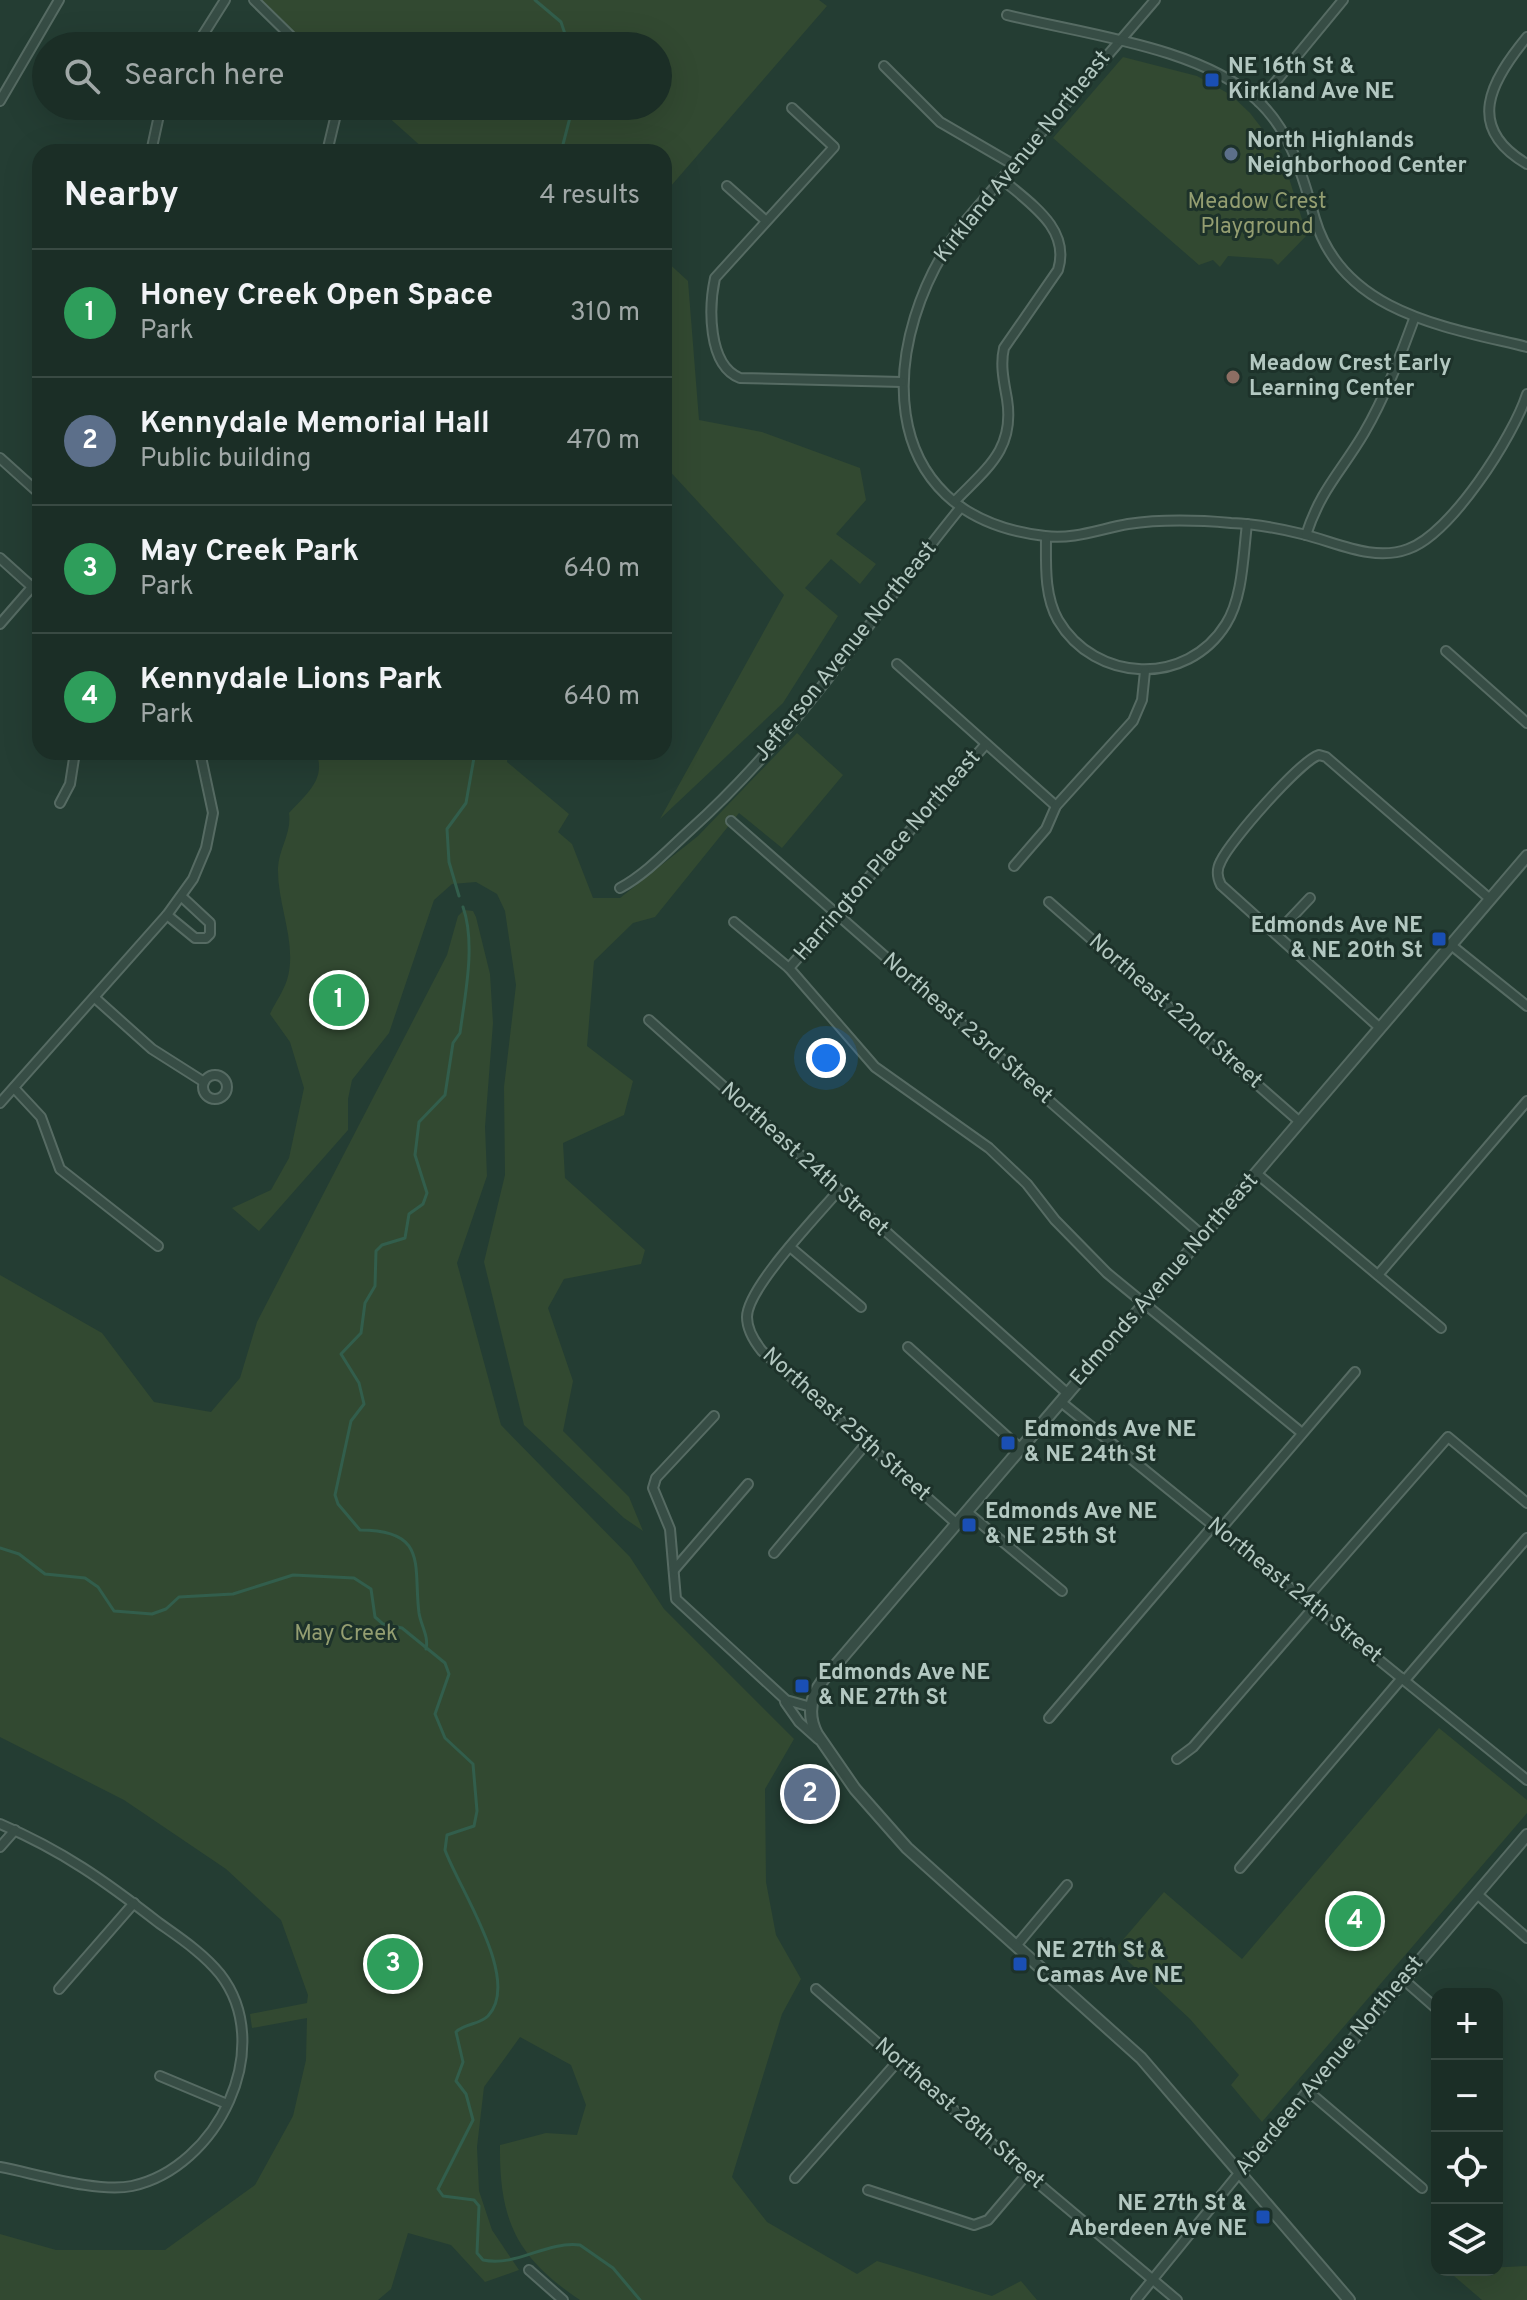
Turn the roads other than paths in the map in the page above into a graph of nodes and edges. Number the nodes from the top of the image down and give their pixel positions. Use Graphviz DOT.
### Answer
graph roads {
  1 [pos="59,0"];
  2 [pos="225,0"];
  3 [pos="254,0"];
  4 [pos="1155,0"];
  5 [pos="1343,0"];
  6 [pos="1007,15"];
  7 [pos="40,32"];
  8 [pos="205,32"];
  9 [pos="287,32"];
  10 [pos="1527,37"];
  11 [pos="1118,42"];
  12 [pos="32,46"];
  13 [pos="884,66"];
  14 [pos="0,101"];
  15 [pos="1259,102"];
  16 [pos="792,108"];
  17 [pos="158,120"];
  18 [pos="335,120"];
  19 [pos="153,144"];
  20 [pos="329,144"];
  21 [pos="1527,164"];
  22 [pos="1014,165"];
  23 [pos="1002,179"];
  24 [pos="727,186"];
  25 [pos="765,220"];
  26 [pos="1414,319"];
  27 [pos="1527,347"];
  28 [pos="902,382"];
  29 [pos="1527,394"];
  30 [pos="0,458"];
  31 [pos="32,487"];
  32 [pos="958,504"];
  33 [pos="1247,524"];
  34 [pos="1306,535"];
  35 [pos="1046,537"];
  36 [pos="0,558"];
  37 [pos="32,587"];
  38 [pos="32,595"];
  39 [pos="0,624"];
  40 [pos="1446,651"];
  41 [pos="897,664"];
  42 [pos="1145,671"];
  43 [pos="1527,723"];
  44 [pos="986,744"];
  45 [pos="74,760"];
  46 [pos="202,760"];
  47 [pos="60,803"];
  48 [pos="1056,806"];
  49 [pos="731,821"];
  50 [pos="1527,856"];
  51 [pos="1014,866"];
  52 [pos="620,888"];
  53 [pos="182,897"];
  54 [pos="1310,898"];
  55 [pos="1490,899"];
  56 [pos="1049,902"];
  57 [pos="838,914"];
  58 [pos="167,915"];
  59 [pos="734,922"];
  60 [pos="1276,934"];
  61 [pos="1451,945"];
  62 [pos="789,968"];
  63 [pos="95,998"];
  64 [pos="1527,1006"];
  65 [pos="649,1020"];
  66 [pos="1380,1028"];
  67 [pos="204,1082"];
  68 [pos="14,1088"];
  69 [pos="1527,1101"];
  70 [pos="0,1103"];
  71 [pos="1300,1122"];
  72 [pos="1256,1173"];
  73 [pos="839,1190"];
  74 [pos="1203,1236"];
  75 [pos="158,1246"];
  76 [pos="790,1247"];
  77 [pos="1378,1275"];
  78 [pos="1144,1305"];
  79 [pos="861,1307"];
  80 [pos="1441,1328"];
  81 [pos="908,1347"];
  82 [pos="1355,1372"];
  83 [pos="1064,1398"];
  84 [pos="714,1416"];
  85 [pos="1302,1433"];
  86 [pos="865,1445"];
  87 [pos="1021,1449"];
  88 [pos="748,1484"];
  89 [pos="1527,1503"];
  90 [pos="967,1512"];
  91 [pos="957,1524"];
  92 [pos="1216,1528"];
  93 [pos="1527,1538"];
  94 [pos="774,1553"];
  95 [pos="674,1570"];
  96 [pos="1062,1591"];
  97 [pos="1306,1599"];
  98 [pos="1315,1606"];
  99 [pos="1404,1679"];
  100 [pos="780,1694"];
  101 [pos="811,1707"];
  102 [pos="1049,1718"];
  103 [pos="821,1742"];
  104 [pos="1177,1759"];
  105 [pos="1527,1780"];
  106 [pos="0,1824"];
  107 [pos="15,1830"];
  108 [pos="1527,1835"];
  109 [pos="0,1847"];
  110 [pos="1240,1868"];
  111 [pos="1067,1885"];
  112 [pos="1477,1894"];
  113 [pos="134,1903"];
  114 [pos="1527,1938"];
  115 [pos="1016,1946"];
  116 [pos="1404,1980"];
  117 [pos="59,1989"];
  118 [pos="816,1989"];
  119 [pos="1431,2004"];
  120 [pos="898,2061"];
  121 [pos="160,2076"];
  122 [pos="1308,2091"];
  123 [pos="227,2104"];
  124 [pos="0,2167"];
  125 [pos="1240,2172"];
  126 [pos="1027,2174"];
  127 [pos="795,2178"];
  128 [pos="1422,2188"];
  129 [pos="868,2190"];
  130 [pos="529,2270"];
  131 [pos="1153,2279"];
  132 [pos="563,2300"];
  133 [pos="1136,2300"];
  134 [pos="1177,2300"];
  135 [pos="1349,2300"];
  1 -- 7 [label="street"];
  2 -- 8 [label="street"];
  3 -- 9 [label="street"];
  4 -- 11 [label="street, Kirkland Avenue Northeast"];
  5 -- 15 [label="street"];
  6 -- 11 [label="street"];
  10 -- 21 [label="street"];
  11 -- 15 [label="street"];
  11 -- 22 [label="street, Kirkland Avenue Northeast"];
  12 -- 14 [label="street"];
  13 -- 22 [label="street"];
  15 -- 26 [label="street"];
  16 -- 25 [label="street"];
  17 -- 19 [label="street"];
  18 -- 20 [label="street"];
  22 -- 23 [label="street, Kirkland Avenue Northeast"];
  23 -- 28 [label="street, Kirkland Avenue Northeast"];
  23 -- 32 [label="street, Jefferson Avenue Northeast"];
  24 -- 25 [label="street"];
  25 -- 28 [label="street"];
  26 -- 27 [label="street"];
  26 -- 34 [label="street"];
  28 -- 32 [label="street, Kirkland Avenue Northeast"];
  29 -- 34 [label="street"];
  30 -- 31 [label="street"];
  32 -- 35 [label="street"];
  32 -- 52 [label="street, Jefferson Avenue Northeast"];
  33 -- 34 [label="street"];
  33 -- 35 [label="street"];
  33 -- 42 [label="street"];
  35 -- 42 [label="street"];
  36 -- 37 [label="street"];
  38 -- 39 [label="street"];
  40 -- 43 [label="street"];
  41 -- 44 [label="street"];
  42 -- 48 [label="street"];
  44 -- 48 [label="street"];
  44 -- 57 [label="street, Harrington Place Northeast"];
  45 -- 47 [label="street"];
  46 -- 53 [label="street"];
  48 -- 51 [label="street"];
  49 -- 57 [label="street, Northeast 23rd Street"];
  50 -- 55 [label="street, Edmonds Avenue Northeast"];
  53 -- 58 [label="street"];
  53 -- 58 [label="street"];
  54 -- 60 [label="street"];
  55 -- 60 [label="street"];
  55 -- 61 [label="street, Edmonds Avenue Northeast"];
  56 -- 71 [label="street, Northeast 22nd Street"];
  57 -- 62 [label="street, Harrington Place Northeast"];
  57 -- 74 [label="street, Northeast 23rd Street"];
  58 -- 63 [label="street"];
  59 -- 62 [label="street"];
  60 -- 66 [label="street"];
  61 -- 64 [label="street"];
  61 -- 66 [label="street, Edmonds Avenue Northeast"];
  62 -- 78 [label="street"];
  63 -- 67 [label="street"];
  63 -- 68 [label="street"];
  65 -- 73 [label="street, Northeast 24th Street"];
  66 -- 71 [label="street, Edmonds Avenue Northeast"];
  68 -- 70 [label="street"];
  68 -- 75 [label="street"];
  69 -- 77 [label="street"];
  71 -- 72 [label="street, Edmonds Avenue Northeast"];
  72 -- 74 [label="street, Edmonds Avenue Northeast"];
  72 -- 77 [label="street"];
  73 -- 76 [label="street"];
  73 -- 83 [label="street, Northeast 24th Street"];
  74 -- 78 [label="street, Edmonds Avenue Northeast"];
  76 -- 79 [label="street"];
  76 -- 86 [label="street, Northeast 25th Street"];
  77 -- 80 [label="street"];
  78 -- 83 [label="street, Edmonds Avenue Northeast"];
  78 -- 85 [label="street"];
  81 -- 87 [label="street"];
  82 -- 85 [label="street"];
  83 -- 87 [label="street, Edmonds Avenue Northeast"];
  83 -- 92 [label="street, Northeast 24th Street"];
  84 -- 95 [label="street"];
  85 -- 92 [label="street"];
  86 -- 91 [label="street, Northeast 25th Street"];
  86 -- 94 [label="street"];
  87 -- 90 [label="street, Edmonds Avenue Northeast"];
  88 -- 95 [label="street"];
  89 -- 97 [label="street"];
  90 -- 91 [label="street, Edmonds Avenue Northeast"];
  90 -- 96 [label="street"];
  91 -- 101 [label="street, Edmonds Avenue Northeast"];
  92 -- 97 [label="street, Northeast 24th Street"];
  92 -- 102 [label="street"];
  93 -- 99 [label="street"];
  95 -- 100 [label="street"];
  97 -- 98 [label="street, Northeast 24th Street"];
  98 -- 99 [label="street, Northeast 24th Street"];
  98 -- 104 [label="street"];
  99 -- 105 [label="street, Northeast 24th Street"];
  99 -- 110 [label="street"];
  100 -- 101 [label="street"];
  100 -- 103 [label="street"];
  101 -- 103 [label="street"];
  103 -- 115 [label="street"];
  106 -- 107 [label="street"];
  107 -- 109 [label="street"];
  107 -- 113 [label="street"];
  108 -- 112 [label="street, Aberdeen Avenue Northeast"];
  111 -- 115 [label="street"];
  112 -- 114 [label="street"];
  112 -- 116 [label="street, Aberdeen Avenue Northeast"];
  113 -- 117 [label="street"];
  113 -- 123 [label="street"];
  115 -- 125 [label="street"];
  116 -- 119 [label="street"];
  116 -- 122 [label="street, Aberdeen Avenue Northeast"];
  118 -- 120 [label="street, Northeast 28th Street"];
  120 -- 126 [label="street, Northeast 28th Street"];
  120 -- 127 [label="street"];
  121 -- 123 [label="street"];
  122 -- 125 [label="street, Aberdeen Avenue Northeast"];
  122 -- 128 [label="street"];
  123 -- 124 [label="street"];
  125 -- 131 [label="street, Aberdeen Avenue Northeast"];
  125 -- 135 [label="street"];
  126 -- 129 [label="street"];
  126 -- 131 [label="street, Northeast 28th Street"];
  130 -- 132 [label="street"];
  131 -- 133 [label="street, Aberdeen Avenue Northeast"];
  131 -- 134 [label="street, Northeast 28th Street"];
}
